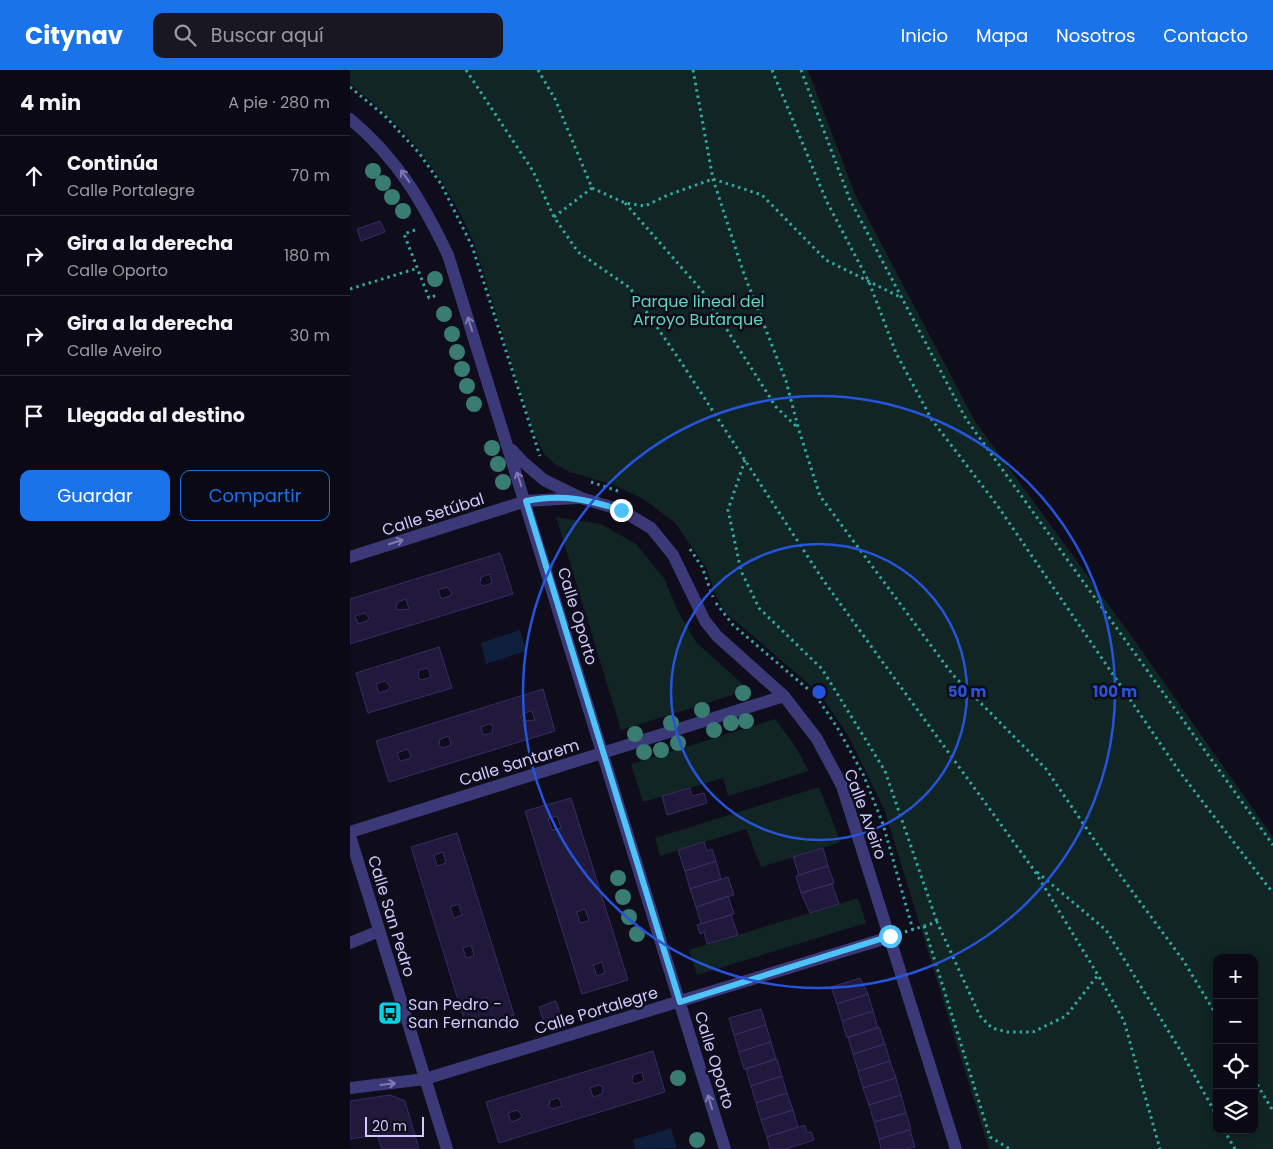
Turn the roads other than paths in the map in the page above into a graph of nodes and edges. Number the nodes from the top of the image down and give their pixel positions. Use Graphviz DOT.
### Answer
graph roads {
  1 [pos="350,119"];
  2 [pos="507,444"];
  3 [pos="581,498"];
  4 [pos="526,501"];
  5 [pos="350,557"];
  6 [pos="784,696"];
  7 [pos="603,753"];
  8 [pos="350,832"];
  9 [pos="350,836"];
  10 [pos="356,874"];
  11 [pos="379,931"];
  12 [pos="890,936"];
  13 [pos="350,943"];
  14 [pos="680,1002"];
  15 [pos="425,1079"];
  16 [pos="350,1088"];
  17 [pos="446,1149"];
  18 [pos="725,1149"];
  19 [pos="956,1149"];
  2 -- 1 [label="street, Calle Oporto, one-way"];
  2 -- 3 [label="street, Calle Aveiro"];
  4 -- 2 [label="street, Calle Oporto, one-way"];
  3 -- 4 [label="street, Calle Aveiro"];
  3 -- 6 [label="street, Calle Aveiro"];
  5 -- 4 [label="street, Calle Setúbal, one-way"];
  4 -- 7 [label="street, Calle Oporto"];
  6 -- 7 [label="street, Calle Santarem"];
  6 -- 12 [label="street, Calle Aveiro"];
  7 -- 8 [label="street, Calle Santarem"];
  7 -- 14 [label="street, Calle Oporto"];
  9 -- 10 [label="street, Calle San Pedro"];
  10 -- 11 [label="street, Calle San Pedro"];
  11 -- 13 [label="street"];
  11 -- 15 [label="street, Calle San Pedro"];
  12 -- 14 [label="street, Calle Portalegre"];
  12 -- 19 [label="street, Calle Aveiro"];
  14 -- 15 [label="street, Calle Portalegre"];
  18 -- 14 [label="street, Calle Oporto, one-way"];
  16 -- 15 [label="street, Calle Portalegre, one-way"];
  15 -- 17 [label="street, Calle San Pedro"];
}
